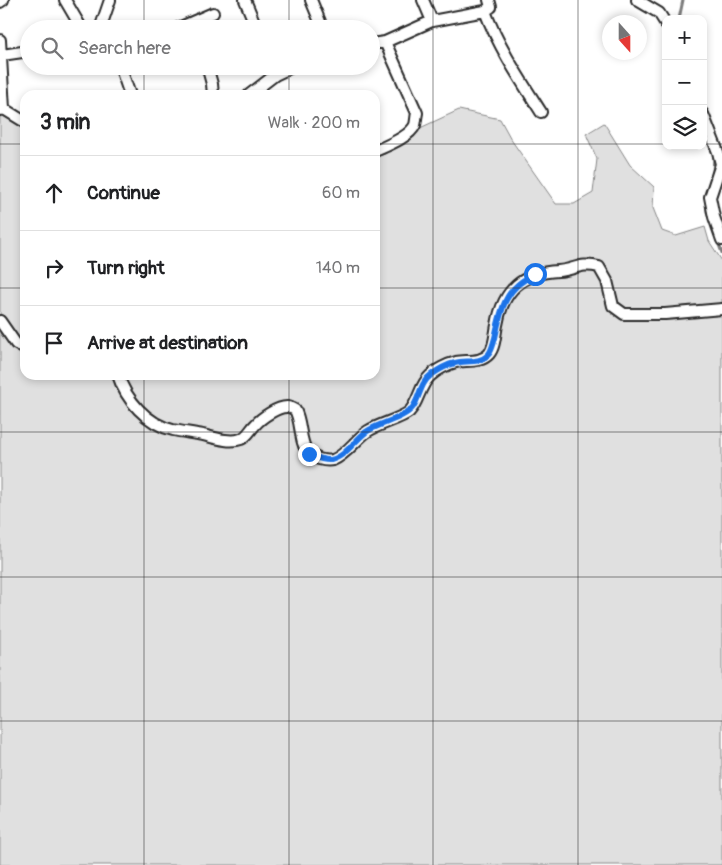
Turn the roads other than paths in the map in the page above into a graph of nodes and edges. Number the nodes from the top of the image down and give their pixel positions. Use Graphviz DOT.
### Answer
graph roads {
  1 [pos="3,0"];
  2 [pos="65,0"];
  3 [pos="110,0"];
  4 [pos="245,0"];
  5 [pos="311,0"];
  6 [pos="423,0"];
  7 [pos="489,0"];
  8 [pos="637,0"];
  9 [pos="0,2"];
  10 [pos="485,11"];
  11 [pos="213,13"];
  12 [pos="662,18"];
  13 [pos="77,20"];
  14 [pos="103,20"];
  15 [pos="202,20"];
  16 [pos="253,20"];
  17 [pos="319,20"];
  18 [pos="432,21"];
  19 [pos="0,40"];
  20 [pos="385,42"];
  21 [pos="380,43"];
  22 [pos="20,53"];
  23 [pos="2,55"];
  24 [pos="123,75"];
  25 [pos="210,75"];
  26 [pos="269,75"];
  27 [pos="128,90"];
  28 [pos="213,90"];
  29 [pos="254,90"];
  30 [pos="2,109"];
  31 [pos="541,112"];
  32 [pos="20,119"];
  33 [pos="707,124"];
  34 [pos="380,149"];
  35 [pos="722,240"];
  36 [pos="722,309"];
  37 [pos="0,321"];
  38 [pos="20,346"];
  39 [pos="120,380"];
  1 -- 9 [label="street"];
  2 -- 13 [label="street"];
  3 -- 14 [label="street"];
  4 -- 16 [label="street"];
  5 -- 17 [label="street"];
  6 -- 18 [label="street"];
  7 -- 10 [label="street"];
  8 -- 12 [label="street"];
  10 -- 18 [label="street"];
  10 -- 31 [label="street"];
  11 -- 15 [label="street"];
  18 -- 20 [label="street"];
  19 -- 23 [label="street"];
  20 -- 21 [label="street"];
  20 -- 34 [label="street"];
  22 -- 23 [label="street"];
  23 -- 30 [label="street"];
  24 -- 27 [label="street"];
  25 -- 28 [label="street"];
  26 -- 29 [label="street"];
  30 -- 32 [label="street"];
  33 -- 35 [label="street"];
  36 -- 39 [label="street"];
  37 -- 38 [label="street"];
}
